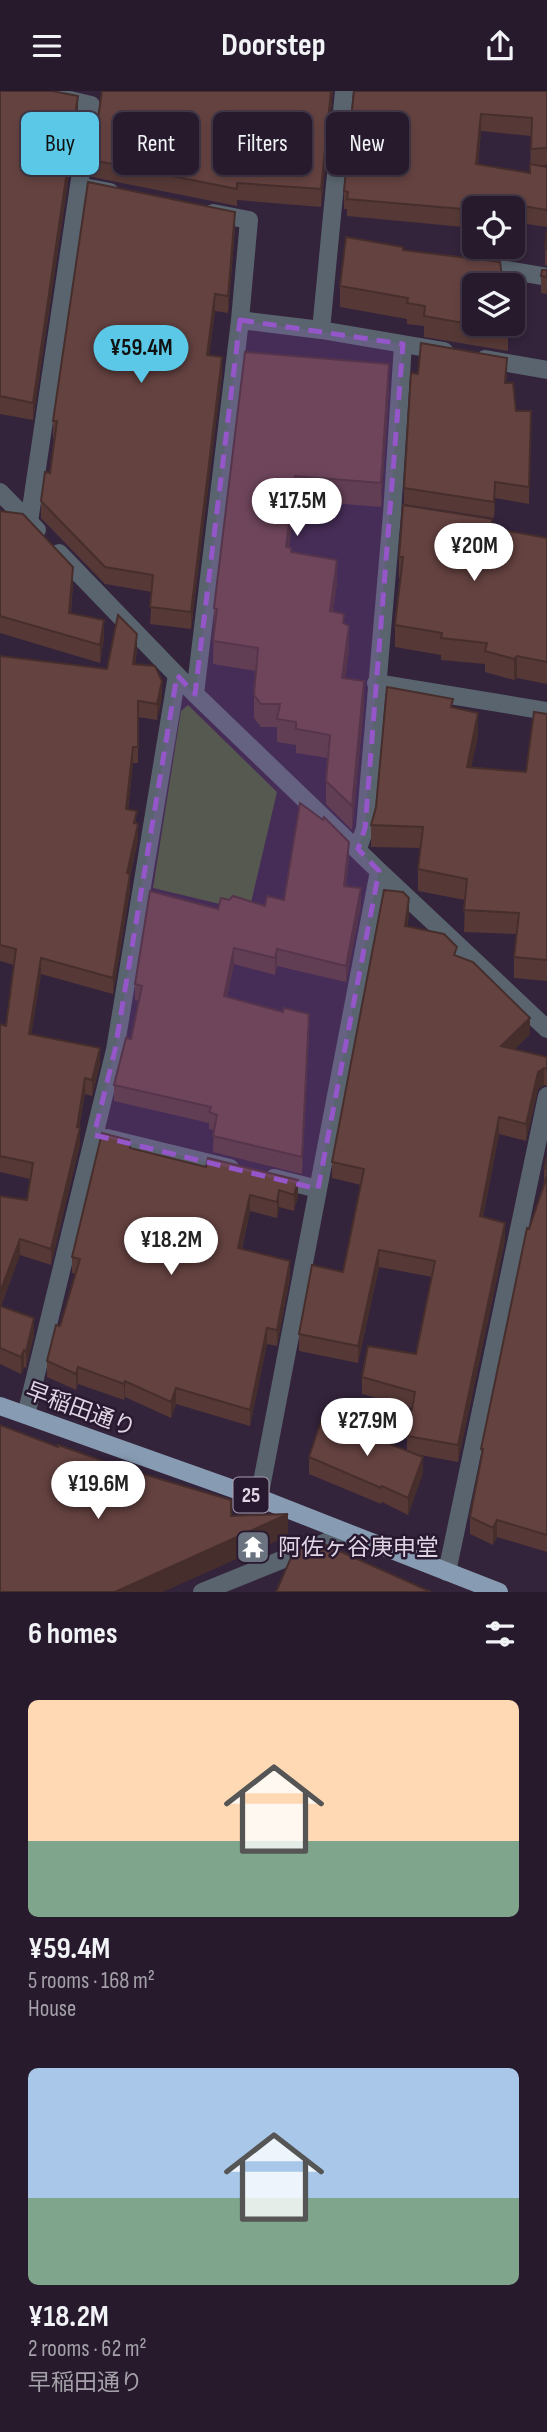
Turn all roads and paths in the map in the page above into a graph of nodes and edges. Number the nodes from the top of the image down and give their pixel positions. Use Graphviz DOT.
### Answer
graph roads {
  1 [pos="32,91"];
  2 [pos="345,91"];
  3 [pos="79,186"];
  4 [pos="132,197"];
  5 [pos="197,210"];
  6 [pos="466,263"];
  7 [pos="547,277"];
  8 [pos="240,320"];
  9 [pos="321,330"];
  10 [pos="403,344"];
  11 [pos="547,370"];
  12 [pos="0,492"];
  13 [pos="29,522"];
  14 [pos="177,675"];
  15 [pos="376,683"];
  16 [pos="195,694"];
  17 [pos="547,711"];
  18 [pos="358,849"];
  19 [pos="379,871"];
  20 [pos="547,1029"];
  21 [pos="547,1096"];
  22 [pos="94,1135"];
  23 [pos="318,1188"];
  24 [pos="0,1407"];
  25 [pos="26,1415"];
  26 [pos="259,1498"];
  27 [pos="346,1534"];
  28 [pos="447,1572"];
  29 [pos="202,1592"];
  30 [pos="499,1592"];
  1 -- 3 [label="street"];
  2 -- 9 [label="street"];
  3 -- 4 [label="street"];
  3 -- 13 [label="street"];
  5 -- 8 [label="street"];
  6 -- 7 [label="street"];
  8 -- 9 [label="street"];
  8 -- 16 [label="street"];
  9 -- 10 [label="street"];
  10 -- 11 [label="street"];
  10 -- 15 [label="street"];
  12 -- 13 [label="street"];
  13 -- 14 [label="street"];
  14 -- 16 [label="street"];
  14 -- 22 [label="street"];
  15 -- 17 [label="street"];
  15 -- 18 [label="street"];
  16 -- 18 [label="street"];
  18 -- 19 [label="street"];
  19 -- 20 [label="street"];
  19 -- 23 [label="street"];
  21 -- 28 [label="street"];
  22 -- 23 [label="street"];
  22 -- 25 [label="street"];
  23 -- 26 [label="street"];
  24 -- 25 [label="main road, 早稲田通り / 25"];
  25 -- 26 [label="main road, 早稲田通り / 25"];
  26 -- 27 [label="main road, 早稲田通り / 25"];
  27 -- 28 [label="main road, 早稲田通り / 25"];
  27 -- 29 [label="street"];
  28 -- 30 [label="main road, 早稲田通り / 25"];
}
